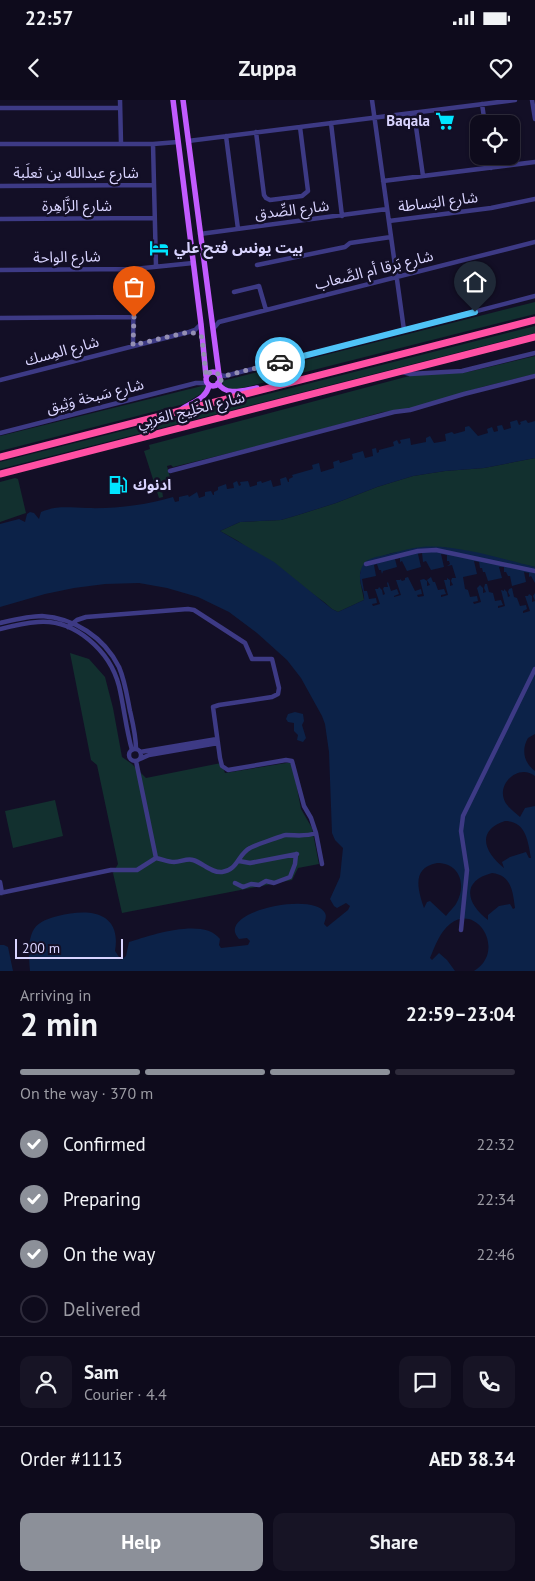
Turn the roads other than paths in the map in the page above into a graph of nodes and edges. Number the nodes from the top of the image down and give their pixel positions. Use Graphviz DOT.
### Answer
graph roads {
  1 [pos="120,100"];
  2 [pos="172,100"];
  3 [pos="183,100"];
  4 [pos="372,100"];
  5 [pos="515,100"];
  6 [pos="532,100"];
  7 [pos="482,104"];
  8 [pos="0,108"];
  9 [pos="119,108"];
  10 [pos="414,112"];
  11 [pos="484,115"];
  12 [pos="375,117"];
  13 [pos="535,119"];
  14 [pos="331,123"];
  15 [pos="300,127"];
  16 [pos="256,132"];
  17 [pos="226,136"];
  18 [pos="188,141"];
  19 [pos="178,142"];
  20 [pos="121,143"];
  21 [pos="0,144"];
  22 [pos="153,144"];
  23 [pos="535,162"];
  24 [pos="491,165"];
  25 [pos="491,168"];
  26 [pos="423,176"];
  27 [pos="384,181"];
  28 [pos="153,185"];
  29 [pos="0,186"];
  30 [pos="194,188"];
  31 [pos="184,189"];
  32 [pos="535,199"];
  33 [pos="387,209"];
  34 [pos="342,216"];
  35 [pos="154,218"];
  36 [pos="0,219"];
  37 [pos="389,221"];
  38 [pos="238,229"];
  39 [pos="200,234"];
  40 [pos="391,237"];
  41 [pos="535,242"];
  42 [pos="193,263"];
  43 [pos="257,264"];
  44 [pos="156,266"];
  45 [pos="134,269"];
  46 [pos="0,270"];
  47 [pos="396,277"];
  48 [pos="234,292"];
  49 [pos="535,296"];
  50 [pos="266,310"];
  51 [pos="134,317"];
  52 [pos="0,318"];
  53 [pos="211,318"];
  54 [pos="535,320"];
  55 [pos="220,322"];
  56 [pos="201,324"];
  57 [pos="213,329"];
  58 [pos="404,330"];
  59 [pos="189,332"];
  60 [pos="535,336"];
  61 [pos="202,337"];
  62 [pos="133,345"];
  63 [pos="535,353"];
  64 [pos="216,357"];
  65 [pos="205,358"];
  66 [pos="399,371"];
  67 [pos="535,376"];
  68 [pos="220,378"];
  69 [pos="0,380"];
  70 [pos="207,380"];
  71 [pos="269,388"];
  72 [pos="178,411"];
  73 [pos="0,433"];
  74 [pos="0,457"];
  75 [pos="170,471"];
  76 [pos="0,474"];
  77 [pos="366,564"];
  78 [pos="535,571"];
  79 [pos="0,623"];
  80 [pos="73,623"];
  81 [pos="68,628"];
  82 [pos="0,629"];
  83 [pos="535,670"];
  84 [pos="217,741"];
  85 [pos="136,750"];
  86 [pos="138,760"];
  87 [pos="316,834"];
  88 [pos="156,858"];
  89 [pos="239,861"];
  90 [pos="322,864"];
  91 [pos="0,882"];
  92 [pos="235,883"];
  93 [pos="1,893"];
  94 [pos="461,930"];
  1 -- 9 [label="street"];
  2 -- 19 [label="main road"];
  3 -- 18 [label="main road"];
  4 -- 12 [label="street"];
  5 -- 7 [label="street"];
  6 -- 13 [label="street"];
  7 -- 10 [label="street"];
  7 -- 11 [label="street"];
  8 -- 9 [label="street"];
  9 -- 20 [label="street"];
  10 -- 12 [label="street"];
  10 -- 26 [label="street"];
  12 -- 14 [label="street"];
  12 -- 27 [label="street"];
  14 -- 15 [label="street"];
  14 -- 34 [label="street"];
  15 -- 16 [label="street"];
  15 -- 16 [label="street"];
  16 -- 17 [label="street"];
  17 -- 18 [label="street"];
  17 -- 38 [label="street"];
  18 -- 30 [label="main road"];
  19 -- 22 [label="street"];
  19 -- 31 [label="main road"];
  20 -- 21 [label="street"];
  20 -- 22 [label="street"];
  22 -- 28 [label="street"];
  23 -- 25 [label="street"];
  24 -- 25 [label="street"];
  25 -- 26 [label="street"];
  26 -- 27 [label="street"];
  27 -- 33 [label="street"];
  28 -- 29 [label="street, شارع عبدالله بن ثعلَبة"];
  28 -- 35 [label="street"];
  30 -- 31 [label="main road"];
  30 -- 39 [label="main road"];
  31 -- 42 [label="main road"];
  32 -- 37 [label="street, شارع البَساطة"];
  33 -- 34 [label="street, شارع الصِّدق"];
  33 -- 37 [label="street"];
  34 -- 38 [label="street, شارع الصِّدق"];
  35 -- 36 [label="street, شارع الزَّاهِرة"];
  35 -- 44 [label="street"];
  37 -- 40 [label="street"];
  38 -- 39 [label="street, شارع الصِّدق"];
  39 -- 53 [label="main road"];
  40 -- 43 [label="street"];
  40 -- 47 [label="street"];
  41 -- 47 [label="street, شارع بَرقا أم الصَّعاب"];
  42 -- 44 [label="street, شارع الواحة"];
  42 -- 56 [label="main road"];
  44 -- 45 [label="street, شارع الواحة"];
  45 -- 46 [label="street, شارع الواحة"];
  45 -- 51 [label="street"];
  47 -- 50 [label="street, شارع بَرقا أم الصَّعاب"];
  47 -- 58 [label="street"];
  48 -- 50 [label="street"];
  49 -- 58 [label="street"];
  50 -- 55 [label="street, شارع بَرقا أم الصَّعاب"];
  51 -- 52 [label="street"];
  51 -- 62 [label="street"];
  53 -- 55 [label="street"];
  53 -- 57 [label="main road"];
  54 -- 71 [label="highway, شارع الخَلِيج العَربِي"];
  55 -- 57 [label="street"];
  56 -- 59 [label="street, شارع المِسك"];
  56 -- 61 [label="main road"];
  57 -- 64 [label="main road"];
  58 -- 68 [label="street"];
  59 -- 61 [label="street"];
  59 -- 62 [label="street, شارع المِسك"];
  60 -- 66 [label="highway, شارع الخَلِيج العَربِي"];
  61 -- 65 [label="main road"];
  62 -- 69 [label="street, شارع المِسك"];
  63 -- 66 [label="street"];
  64 -- 65 [label="main road"];
  64 -- 68 [label="main road"];
  65 -- 70 [label="main road"];
  66 -- 76 [label="highway, شارع الخَلِيج العَربِي"];
  67 -- 75 [label="street"];
  68 -- 70 [label="main road"];
  68 -- 70 [label="main road"];
  68 -- 71 [label="main road"];
  70 -- 72 [label="main road"];
  70 -- 73 [label="street, شارع سَبخة وَثِيق"];
  71 -- 72 [label="highway, شارع الخَلِيج العَربِي"];
  72 -- 74 [label="highway, شارع الخَلِيج العَربِي"];
  77 -- 78 [label="street"];
  79 -- 80 [label="street"];
  80 -- 81 [label="street"];
  80 -- 84 [label="street"];
  80 -- 85 [label="street"];
  81 -- 82 [label="street"];
  81 -- 85 [label="street"];
  83 -- 94 [label="street"];
  84 -- 85 [label="street"];
  84 -- 86 [label="street"];
  84 -- 87 [label="street"];
  85 -- 86 [label="street"];
  85 -- 86 [label="street"];
  86 -- 88 [label="street"];
  87 -- 89 [label="street"];
  87 -- 90 [label="street"];
  88 -- 89 [label="street"];
  88 -- 93 [label="street"];
  89 -- 92 [label="street"];
  91 -- 93 [label="street"];
}
